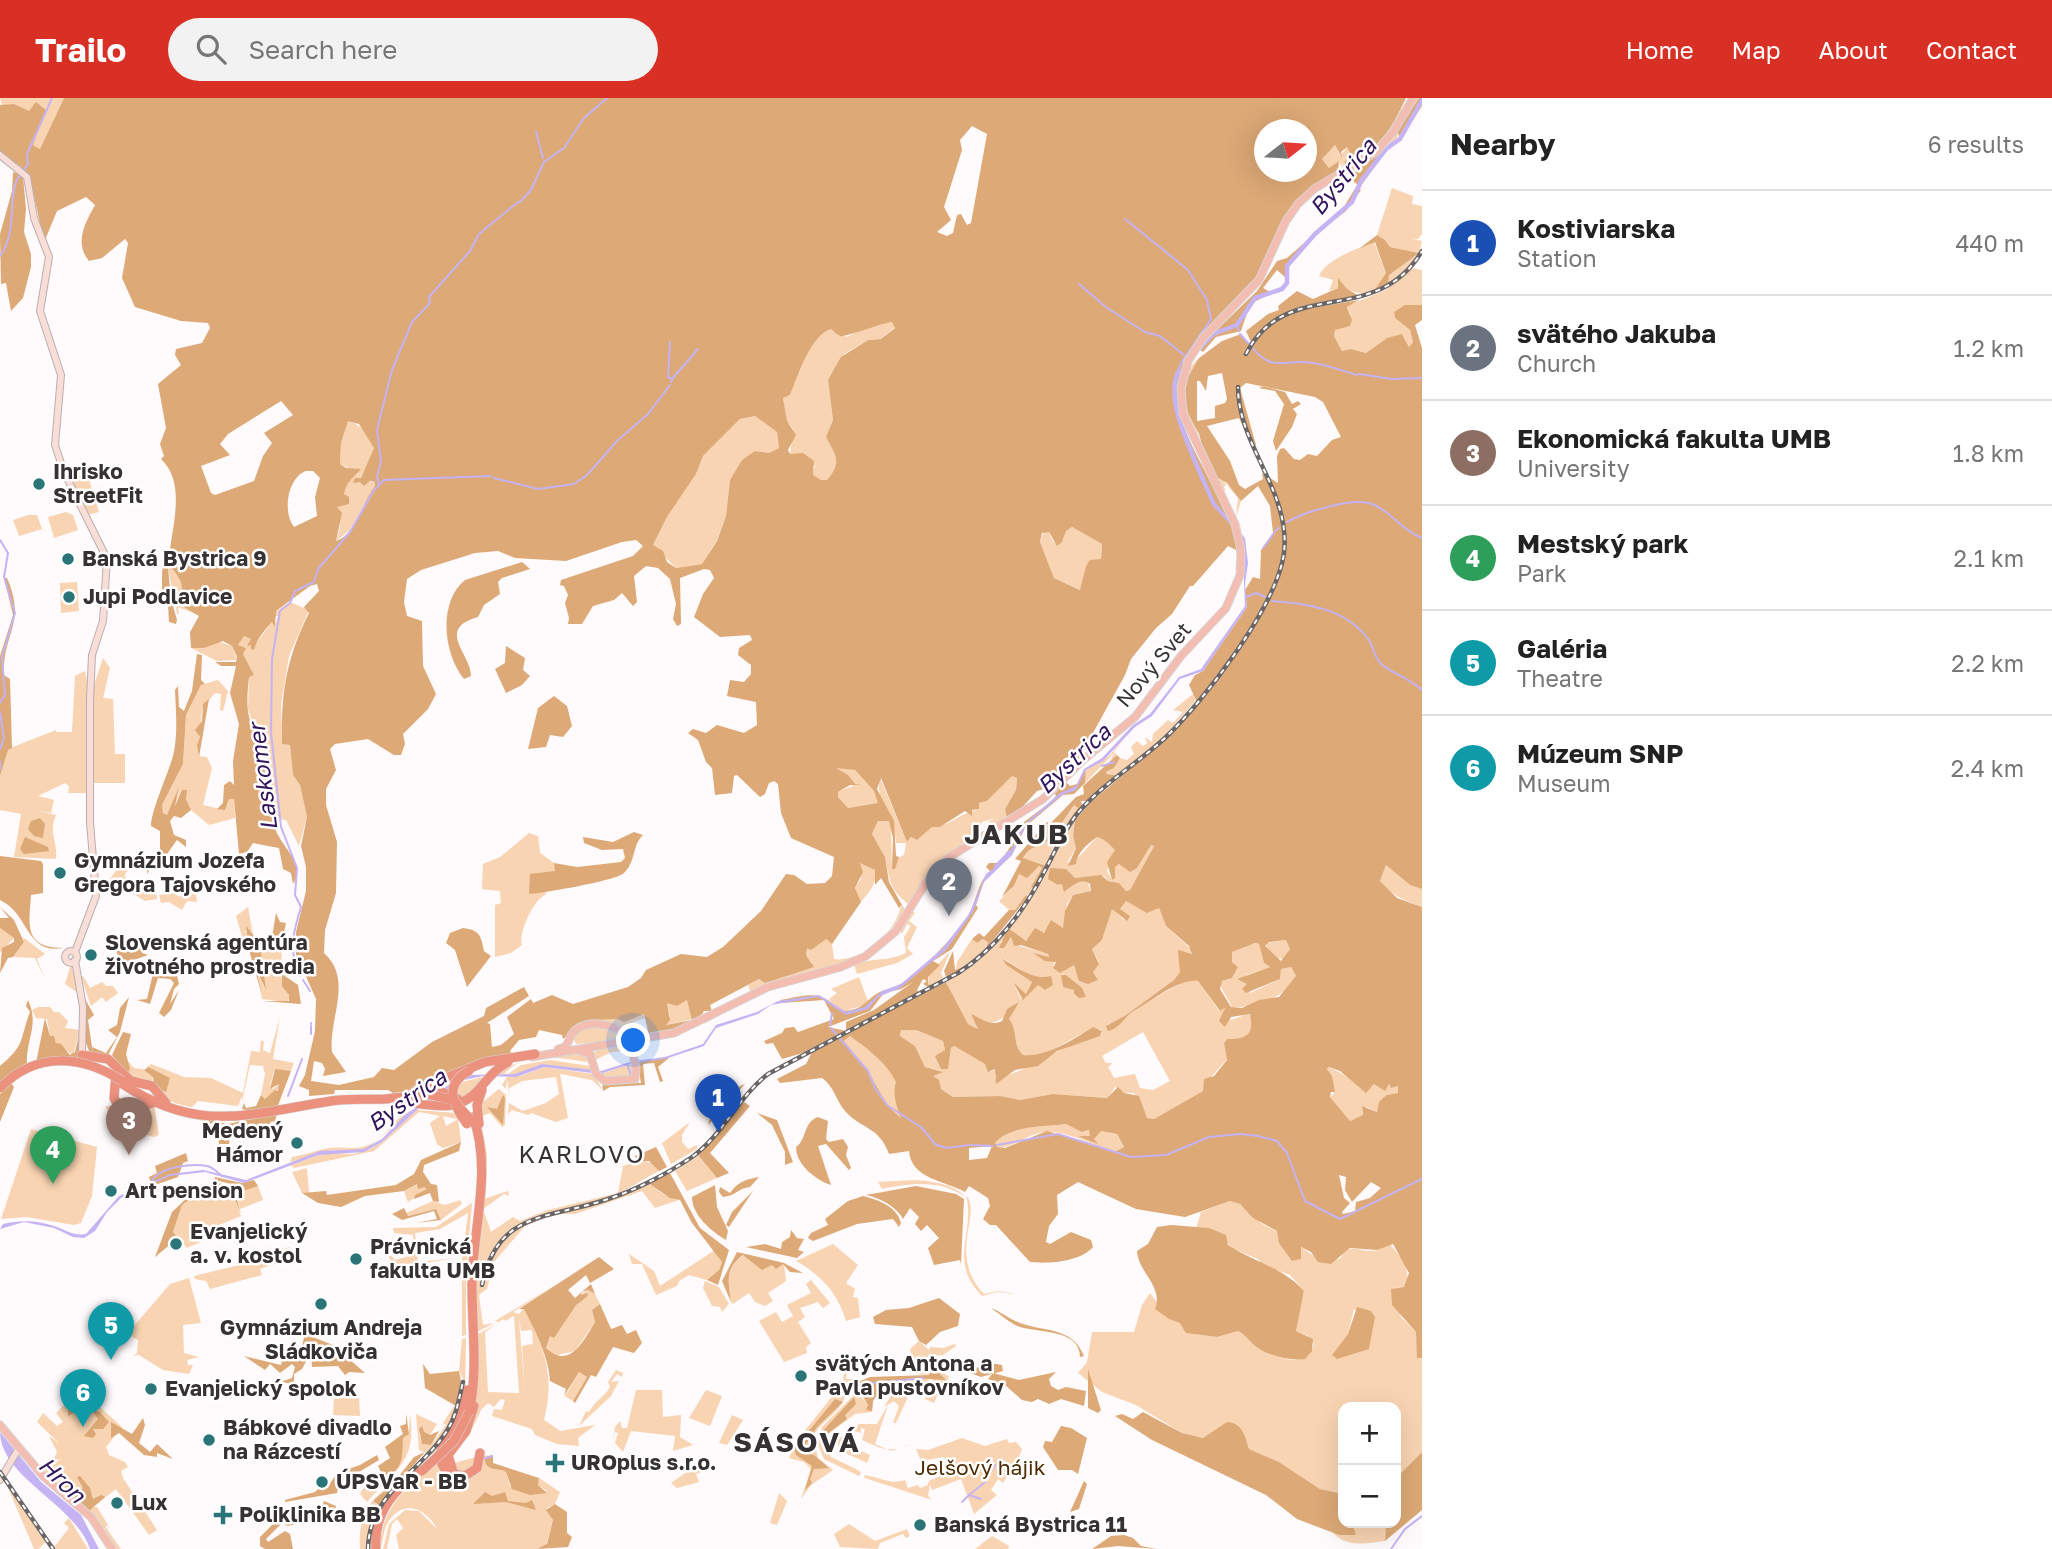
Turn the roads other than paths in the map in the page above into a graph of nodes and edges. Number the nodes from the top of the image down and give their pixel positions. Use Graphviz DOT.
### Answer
graph roads {
  1 [pos="1413,98"];
  2 [pos="0,155"];
  3 [pos="573,1034"];
  4 [pos="647,1039"];
  5 [pos="81,1044"];
  6 [pos="567,1045"];
  7 [pos="584,1045"];
  8 [pos="593,1045"];
  9 [pos="605,1046"];
  10 [pos="576,1050"];
  11 [pos="546,1052"];
  12 [pos="536,1054"];
  13 [pos="518,1056"];
  14 [pos="591,1057"];
  15 [pos="88,1058"];
  16 [pos="507,1063"];
  17 [pos="116,1068"];
  18 [pos="492,1075"];
  19 [pos="1,1090"];
  20 [pos="141,1090"];
  21 [pos="412,1092"];
  22 [pos="429,1092"];
  23 [pos="334,1095"];
  24 [pos="368,1095"];
  25 [pos="353,1097"];
  26 [pos="380,1100"];
  27 [pos="164,1104"];
  28 [pos="305,1105"];
  29 [pos="138,1107"];
  30 [pos="472,1118"];
  31 [pos="478,1193"];
  32 [pos="476,1206"];
  33 [pos="470,1349"];
  34 [pos="469,1412"];
  35 [pos="0,1425"];
  36 [pos="17,1450"];
  37 [pos="479,1454"];
  38 [pos="448,1469"];
  39 [pos="0,1480"];
  40 [pos="113,1549"];
  41 [pos="377,1549"];
  1 -- 4 [label="main road, Nový Svet"];
  2 -- 5 [label="main road"];
  3 -- 6 [label="main road"];
  3 -- 7 [label="main road"];
  3 -- 14 [label="main road, bridge"];
  4 -- 8 [label="main road"];
  4 -- 9 [label="main road"];
  5 -- 15 [label="highway"];
  5 -- 15 [label="main road"];
  6 -- 7 [label="main road"];
  6 -- 11 [label="main road"];
  7 -- 8 [label="main road"];
  8 -- 11 [label="main road"];
  9 -- 10 [label="main road"];
  9 -- 14 [label="main road"];
  10 -- 14 [label="main road"];
  10 -- 16 [label="main road"];
  11 -- 12 [label="main road"];
  12 -- 13 [label="highway"];
  13 -- 21 [label="highway"];
  13 -- 30 [label="highway, bridge"];
  15 -- 17 [label="highway"];
  16 -- 18 [label="highway"];
  17 -- 20 [label="highway"];
  17 -- 29 [label="highway"];
  18 -- 26 [label="highway"];
  18 -- 30 [label="highway"];
  19 -- 20 [label="highway, bridge"];
  20 -- 27 [label="highway"];
  20 -- 27 [label="highway"];
  20 -- 29 [label="highway"];
  21 -- 22 [label="highway"];
  21 -- 24 [label="highway"];
  21 -- 25 [label="highway"];
  22 -- 26 [label="highway"];
  22 -- 30 [label="highway, bridge"];
  23 -- 24 [label="highway"];
  24 -- 25 [label="highway"];
  25 -- 28 [label="highway"];
  26 -- 28 [label="highway"];
  27 -- 28 [label="highway"];
  27 -- 29 [label="highway"];
  30 -- 31 [label="highway"];
  30 -- 31 [label="highway"];
  31 -- 32 [label="highway"];
  32 -- 33 [label="highway"];
  32 -- 34 [label="highway"];
  33 -- 34 [label="highway"];
  33 -- 38 [label="highway, bridge"];
  34 -- 38 [label="highway, bridge"];
  34 -- 41 [label="highway, bridge"];
  35 -- 36 [label="main road"];
  36 -- 39 [label="main road"];
  36 -- 40 [label="main road"];
  37 -- 38 [label="highway"];
}
